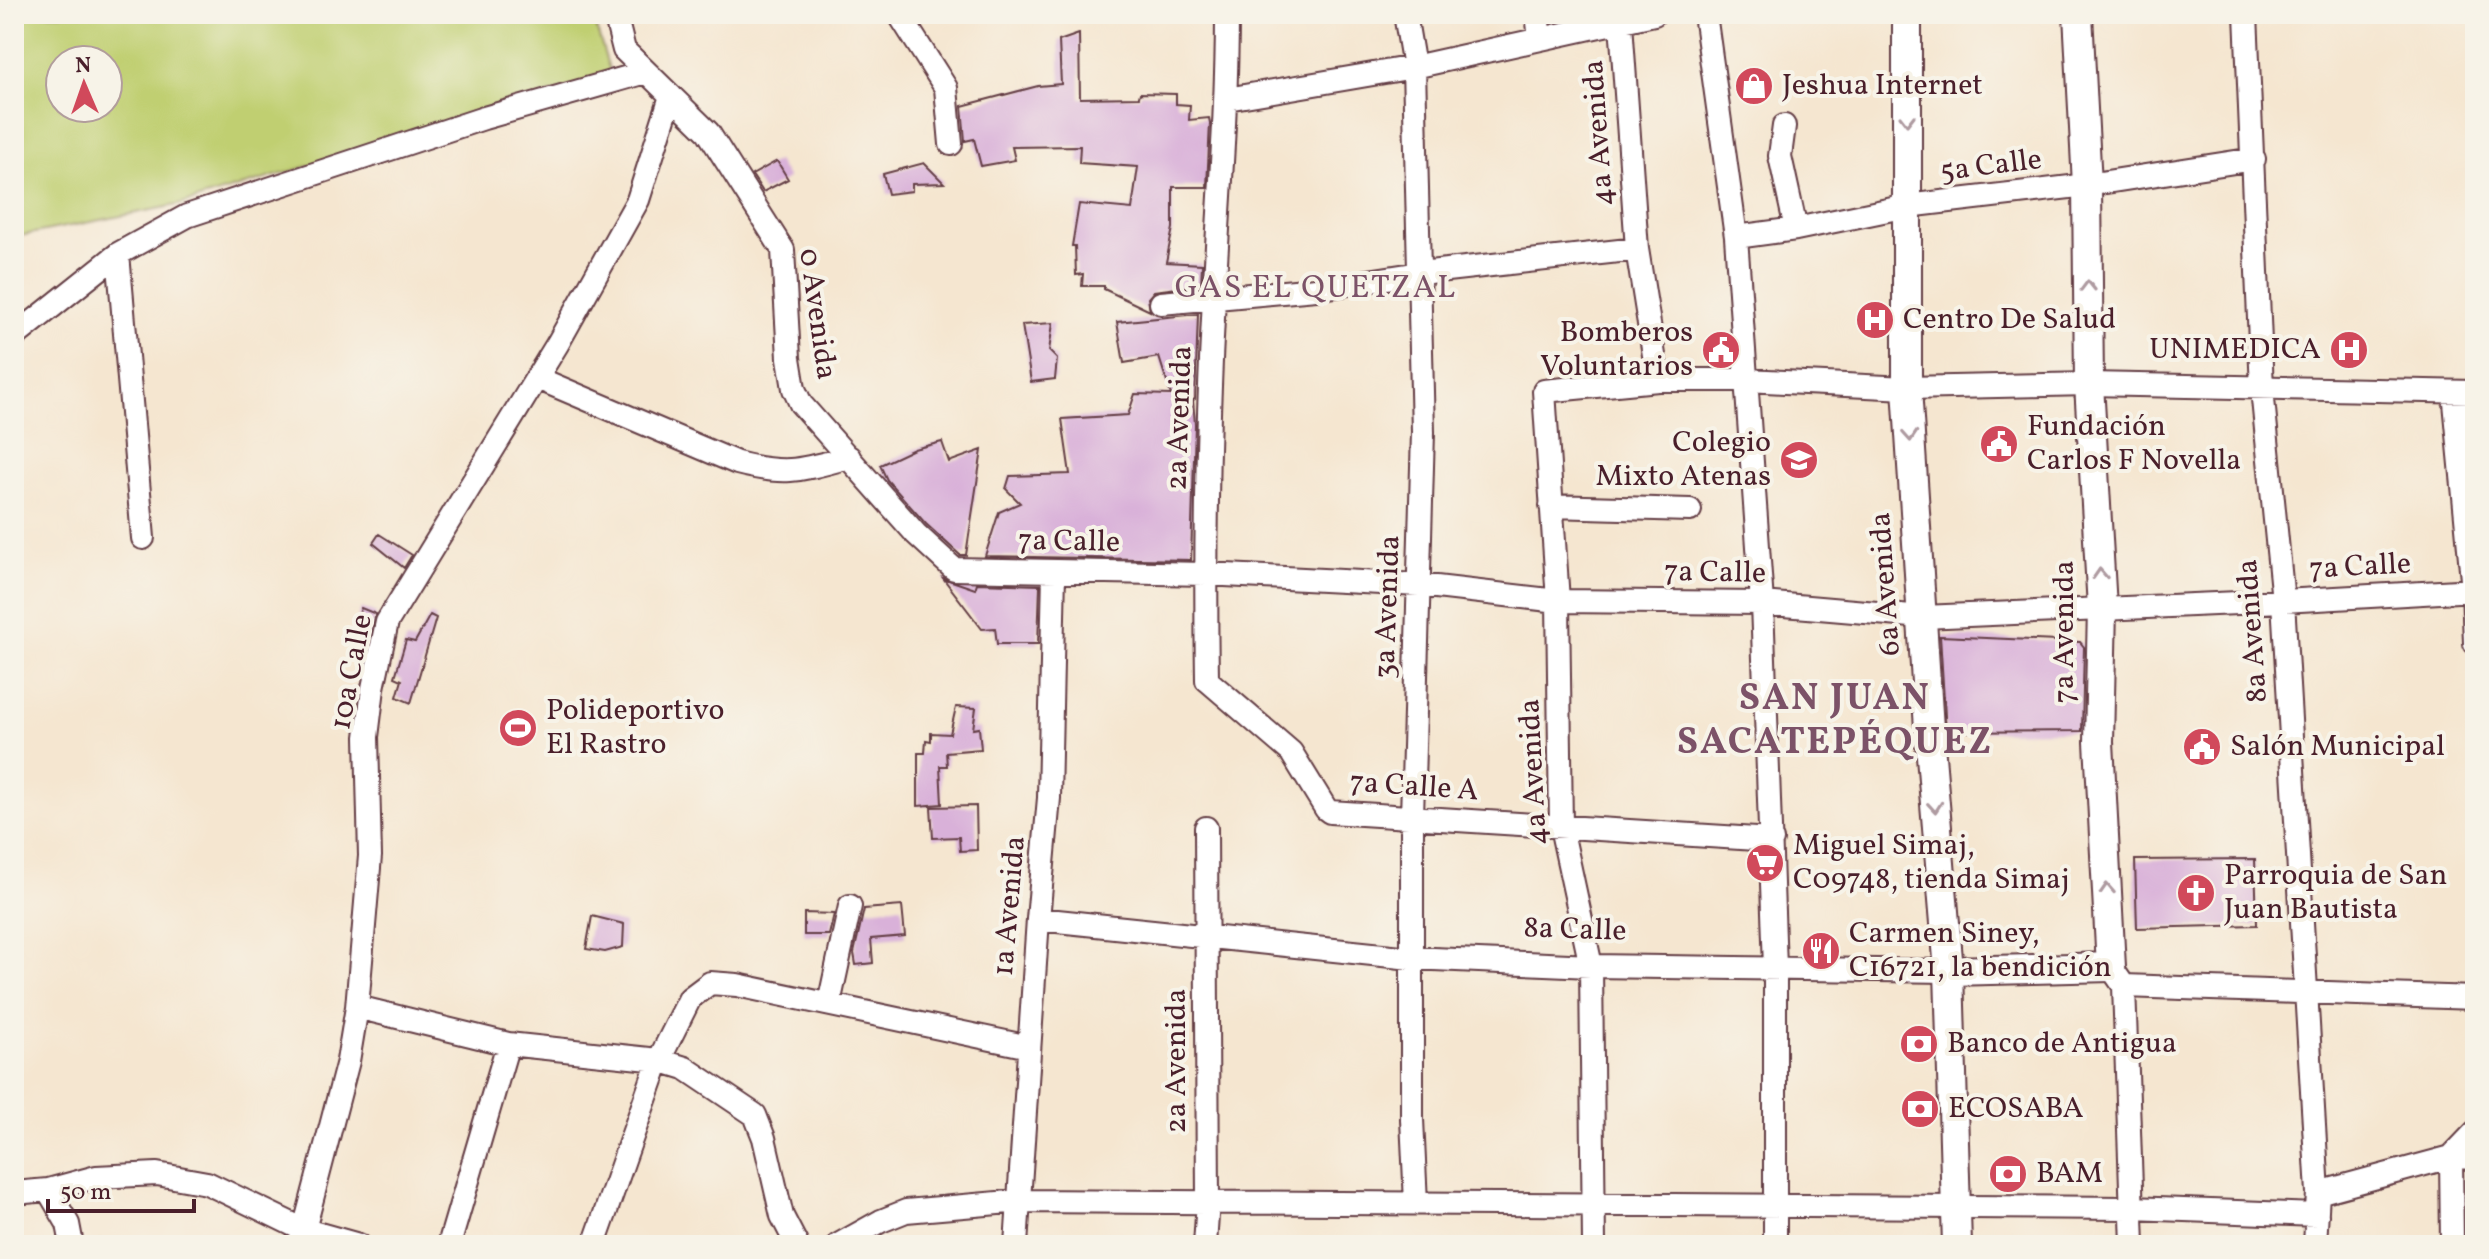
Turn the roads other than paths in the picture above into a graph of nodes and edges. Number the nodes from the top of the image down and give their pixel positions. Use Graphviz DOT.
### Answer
graph roads {
  1 [pos="615,14"];
  2 [pos="899,14"];
  3 [pos="1227,14"];
  4 [pos="1405,14"];
  5 [pos="1537,14"];
  6 [pos="1654,14"];
  7 [pos="1705,14"];
  8 [pos="1907,14"];
  9 [pos="2078,14"];
  10 [pos="2246,14"];
  11 [pos="1621,23"];
  12 [pos="1540,39"];
  13 [pos="1414,67"];
  14 [pos="646,72"];
  15 [pos="671,96"];
  16 [pos="1227,99"];
  17 [pos="1784,126"];
  18 [pos="951,144"];
  19 [pos="2254,159"];
  20 [pos="2087,185"];
  21 [pos="1907,206"];
  22 [pos="1796,229"];
  23 [pos="1736,237"];
  24 [pos="1637,249"];
  25 [pos="118,254"];
  26 [pos="1420,273"];
  27 [pos="1214,300"];
  28 [pos="1161,303"];
  29 [pos="14,337"];
  30 [pos="537,378"];
  31 [pos="1658,380"];
  32 [pos="1746,380"];
  33 [pos="2089,384"];
  34 [pos="1907,388"];
  35 [pos="2262,389"];
  36 [pos="2464,392"];
  37 [pos="849,457"];
  38 [pos="1551,506"];
  39 [pos="1690,510"];
  40 [pos="143,538"];
  41 [pos="954,569"];
  42 [pos="1054,572"];
  43 [pos="1206,574"];
  44 [pos="1419,585"];
  45 [pos="2474,590"];
  46 [pos="1558,601"];
  47 [pos="2283,601"];
  48 [pos="1762,603"];
  49 [pos="2102,608"];
  50 [pos="1923,617"];
  51 [pos="2475,643"];
  52 [pos="1207,680"];
  53 [pos="1412,817"];
  54 [pos="1561,827"];
  55 [pos="1206,828"];
  56 [pos="1772,840"];
  57 [pos="850,906"];
  58 [pos="1038,919"];
  59 [pos="1207,937"];
  60 [pos="1411,958"];
  61 [pos="1591,966"];
  62 [pos="1775,968"];
  63 [pos="1949,971"];
  64 [pos="2118,976"];
  65 [pos="2305,993"];
  66 [pos="2475,998"];
  67 [pos="829,1004"];
  68 [pos="357,1007"];
  69 [pos="508,1044"];
  70 [pos="1029,1047"];
  71 [pos="659,1060"];
  72 [pos="2475,1132"];
  73 [pos="2451,1157"];
  74 [pos="2475,1158"];
  75 [pos="48,1190"];
  76 [pos="14,1193"];
  77 [pos="1021,1201"];
  78 [pos="1208,1201"];
  79 [pos="1416,1203"];
  80 [pos="1595,1204"];
  81 [pos="2318,1204"];
  82 [pos="1776,1205"];
  83 [pos="1955,1208"];
  84 [pos="2131,1208"];
  85 [pos="301,1237"];
  86 [pos="2315,1244"];
  87 [pos="72,1245"];
  88 [pos="359,1245"];
  89 [pos="449,1245"];
  90 [pos="594,1245"];
  91 [pos="797,1245"];
  92 [pos="838,1245"];
  93 [pos="1016,1245"];
  94 [pos="1205,1245"];
  95 [pos="1594,1245"];
  96 [pos="1775,1245"];
  97 [pos="1957,1245"];
  98 [pos="2133,1245"];
  99 [pos="2452,1245"];
  1 -- 14 [label="street, 0 Avenida"];
  2 -- 18 [label="street"];
  3 -- 16 [label="street, 2a Avenida"];
  4 -- 13 [label="street, 3a Avenida"];
  5 -- 12 [label="street, 4a Avenida"];
  6 -- 11 [label="street"];
  7 -- 23 [label="street"];
  8 -- 21 [label="main road, 6a Avenida, one-way"];
  9 -- 20 [label="main road, 7a Avenida"];
  10 -- 19 [label="street, 8a Avenida"];
  11 -- 12 [label="street"];
  11 -- 24 [label="street, 4a Avenida"];
  12 -- 13 [label="street"];
  13 -- 16 [label="street"];
  13 -- 26 [label="street, 3a Avenida"];
  14 -- 15 [label="street, 0 Avenida"];
  14 -- 25 [label="street"];
  15 -- 30 [label="street, 10a Calle"];
  15 -- 37 [label="street, 0 Avenida"];
  16 -- 27 [label="street, 2a Avenida"];
  17 -- 22 [label="street"];
  19 -- 20 [label="street, 5a Calle"];
  19 -- 35 [label="street, 8a Avenida"];
  20 -- 21 [label="street, 5a Calle"];
  33 -- 20 [label="main road, 7a Avenida, one-way"];
  21 -- 22 [label="street, 5a Calle"];
  21 -- 34 [label="main road, 6a Avenida"];
  22 -- 23 [label="street, 5a Calle"];
  23 -- 32 [label="street"];
  24 -- 26 [label="street"];
  24 -- 31 [label="street, 4a Avenida"];
  25 -- 29 [label="street"];
  25 -- 40 [label="street"];
  26 -- 27 [label="street"];
  26 -- 44 [label="street, 3a Avenida"];
  27 -- 28 [label="street"];
  27 -- 43 [label="street, 2a Avenida"];
  30 -- 37 [label="street"];
  30 -- 68 [label="street, 10a Calle"];
  31 -- 32 [label="street"];
  31 -- 38 [label="street, 4a Avenida"];
  32 -- 34 [label="street"];
  32 -- 48 [label="street"];
  33 -- 34 [label="street"];
  33 -- 35 [label="street"];
  49 -- 33 [label="main road, 7a Avenida, one-way"];
  34 -- 50 [label="main road, 6a Avenida, one-way"];
  35 -- 36 [label="street"];
  35 -- 47 [label="street, 8a Avenida"];
  36 -- 45 [label="street"];
  37 -- 41 [label="street, 0 Avenida"];
  38 -- 39 [label="street"];
  38 -- 46 [label="street, 4a Avenida"];
  41 -- 42 [label="street, 7a Calle"];
  42 -- 43 [label="street, 7a Calle"];
  42 -- 58 [label="street, 1a Avenida"];
  43 -- 44 [label="street, 7a Calle"];
  43 -- 52 [label="street, 2a Avenida"];
  44 -- 46 [label="street, 7a Calle"];
  44 -- 53 [label="street, 3a Avenida"];
  45 -- 47 [label="street, 7a Calle"];
  45 -- 51 [label="street"];
  46 -- 48 [label="street, 7a Calle"];
  46 -- 54 [label="street, 4a Avenida"];
  47 -- 49 [label="street, 7a Calle"];
  47 -- 65 [label="street, 8a Avenida"];
  48 -- 50 [label="street, 7a Calle"];
  48 -- 56 [label="street"];
  49 -- 50 [label="street, 7a Calle"];
  64 -- 49 [label="main road, 7a Avenida, one-way"];
  50 -- 63 [label="main road, 6a Avenida, one-way"];
  52 -- 53 [label="street, 7a Calle A"];
  53 -- 54 [label="street, 7a Calle A"];
  53 -- 60 [label="street, 3a Avenida"];
  54 -- 56 [label="street, 7a Calle A"];
  54 -- 61 [label="street, 4a Avenida"];
  55 -- 59 [label="street, 2a Avenida"];
  56 -- 62 [label="street"];
  57 -- 67 [label="street"];
  58 -- 59 [label="street, 8a Calle"];
  58 -- 70 [label="street, 1a Avenida"];
  59 -- 60 [label="street, 8a Calle"];
  59 -- 78 [label="street, 2a Avenida"];
  60 -- 61 [label="street, 8a Calle"];
  60 -- 79 [label="street, 3a Avenida"];
  61 -- 62 [label="street, 8a Calle"];
  61 -- 80 [label="street, 4a Avenida"];
  62 -- 63 [label="street, 8a Calle"];
  62 -- 82 [label="street"];
  63 -- 64 [label="main road, 8a Calle"];
  63 -- 83 [label="main road, 6a Avenida"];
  64 -- 65 [label="street"];
  64 -- 84 [label="street, 7a Avenida"];
  65 -- 66 [label="street"];
  65 -- 81 [label="street, 8a Avenida"];
  67 -- 70 [label="street"];
  67 -- 71 [label="street"];
  68 -- 69 [label="street"];
  68 -- 85 [label="street, 10a Calle"];
  69 -- 71 [label="street"];
  69 -- 89 [label="street"];
  70 -- 77 [label="street, 1a Avenida"];
  71 -- 90 [label="street"];
  71 -- 91 [label="street"];
  72 -- 73 [label="street"];
  73 -- 74 [label="street"];
  73 -- 81 [label="street"];
  73 -- 99 [label="street"];
  75 -- 76 [label="street"];
  75 -- 85 [label="street"];
  75 -- 87 [label="street"];
  77 -- 78 [label="street"];
  77 -- 92 [label="street"];
  77 -- 93 [label="street, 1a Avenida"];
  78 -- 79 [label="street"];
  78 -- 94 [label="street, 2a Avenida"];
  79 -- 80 [label="street"];
  80 -- 82 [label="street"];
  80 -- 95 [label="street, 4a Avenida"];
  81 -- 84 [label="street"];
  81 -- 86 [label="street, 8a Avenida"];
  82 -- 83 [label="street"];
  82 -- 96 [label="street"];
  83 -- 84 [label="street"];
  83 -- 97 [label="main road, 6a Avenida"];
  84 -- 98 [label="street, 7a Avenida"];
  85 -- 88 [label="street"];
}
